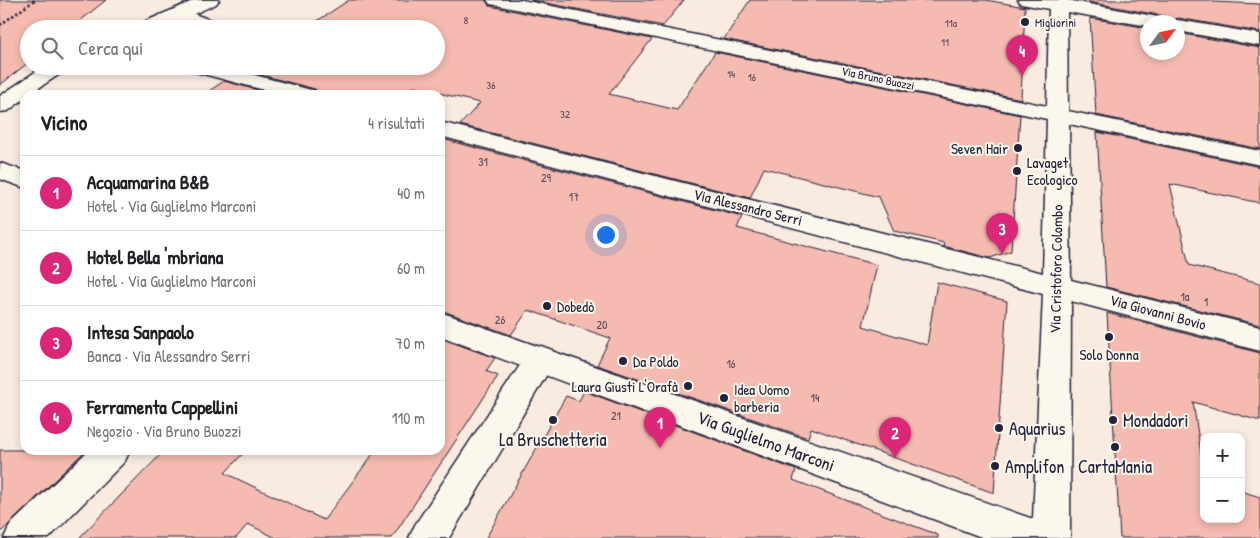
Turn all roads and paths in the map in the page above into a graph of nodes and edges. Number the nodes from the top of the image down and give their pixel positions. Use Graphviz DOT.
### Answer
graph roads {
  1 [pos="35,0"];
  2 [pos="210,0"];
  3 [pos="496,0"];
  4 [pos="1027,0"];
  5 [pos="1058,3"];
  6 [pos="178,14"];
  7 [pos="1140,19"];
  8 [pos="164,20"];
  9 [pos="194,20"];
  10 [pos="0,25"];
  11 [pos="1185,27"];
  12 [pos="1260,40"];
  13 [pos="43,75"];
  14 [pos="230,75"];
  15 [pos="22,90"];
  16 [pos="289,90"];
  17 [pos="20,91"];
  18 [pos="0,106"];
  19 [pos="1058,115"];
  20 [pos="445,130"];
  21 [pos="1260,158"];
  22 [pos="0,171"];
  23 [pos="20,178"];
  24 [pos="1056,286"];
  25 [pos="445,326"];
  26 [pos="1260,339"];
  27 [pos="541,359"];
  28 [pos="108,455"];
  29 [pos="23,538"];
  30 [pos="428,538"];
  31 [pos="1034,538"];
  32 [pos="1051,538"];
  1 -- 10 [label="path"];
  2 -- 6 [label="street"];
  3 -- 19 [label="street, Via Bruno Buozzi"];
  4 -- 5 [label="street"];
  5 -- 7 [label="street"];
  5 -- 19 [label="street, Via Cristoforo Colombo"];
  6 -- 8 [label="street"];
  6 -- 9 [label="street"];
  11 -- 12 [label="street"];
  13 -- 15 [label="street"];
  14 -- 16 [label="street"];
  17 -- 18 [label="street"];
  19 -- 21 [label="street, Via Bruno Buozzi"];
  19 -- 24 [label="street, Via Cristoforo Colombo"];
  20 -- 24 [label="street, Via Alessandro Serri"];
  22 -- 23 [label="street"];
  24 -- 26 [label="street, Via Giovanni Bovio"];
  24 -- 32 [label="street, Via Cristoforo Colombo"];
  25 -- 27 [label="street, Via Guglielmo Marconi"];
  27 -- 30 [label="street"];
  27 -- 31 [label="street, Via Guglielmo Marconi"];
  28 -- 29 [label="street"];
}
